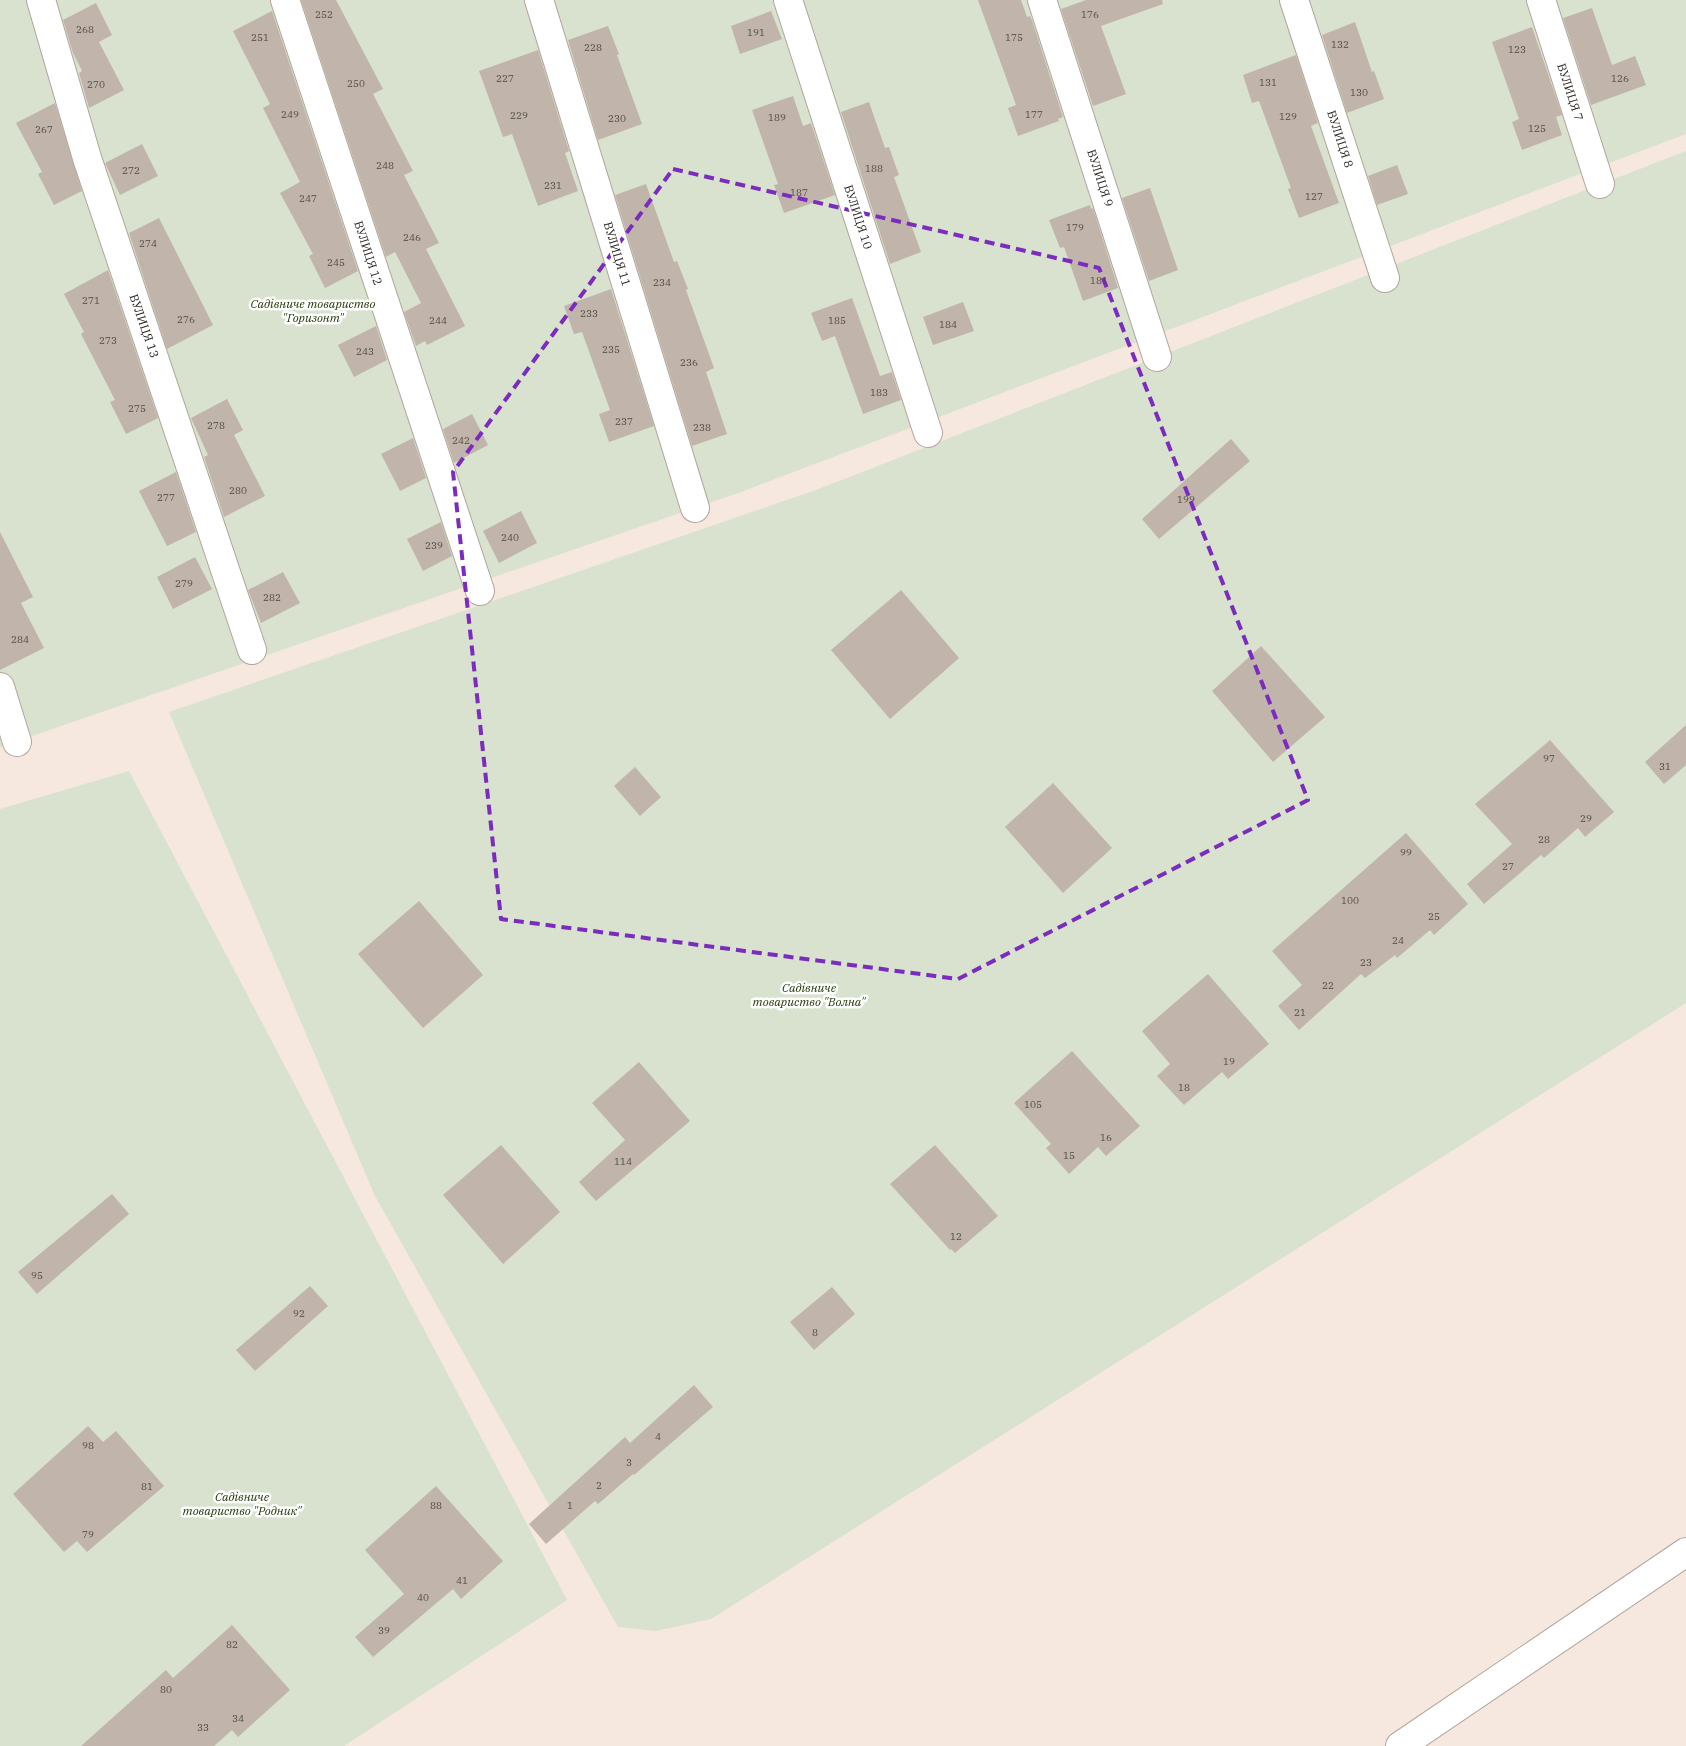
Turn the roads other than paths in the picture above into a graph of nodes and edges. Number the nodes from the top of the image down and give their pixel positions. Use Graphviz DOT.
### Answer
graph roads {
  1 [pos="41,0"];
  2 [pos="285,0"];
  3 [pos="539,0"];
  4 [pos="788,0"];
  5 [pos="1042,0"];
  6 [pos="1294,0"];
  7 [pos="1541,0"];
  8 [pos="1600,184"];
  9 [pos="1385,278"];
  10 [pos="1157,357"];
  11 [pos="928,433"];
  12 [pos="695,508"];
  13 [pos="480,591"];
  14 [pos="252,650"];
  15 [pos="0,687"];
  16 [pos="17,742"];
  17 [pos="1686,1552"];
  18 [pos="1400,1746"];
  1 -- 14 [label="street, ВУЛИЦЯ 13"];
  2 -- 13 [label="street, ВУЛИЦЯ 12"];
  3 -- 12 [label="street, ВУЛИЦЯ 11"];
  4 -- 11 [label="street, ВУЛИЦЯ 10"];
  5 -- 10 [label="street, ВУЛИЦЯ 9"];
  6 -- 9 [label="street, ВУЛИЦЯ 8"];
  7 -- 8 [label="street, ВУЛИЦЯ 7"];
  15 -- 16 [label="street"];
  17 -- 18 [label="street"];
}
